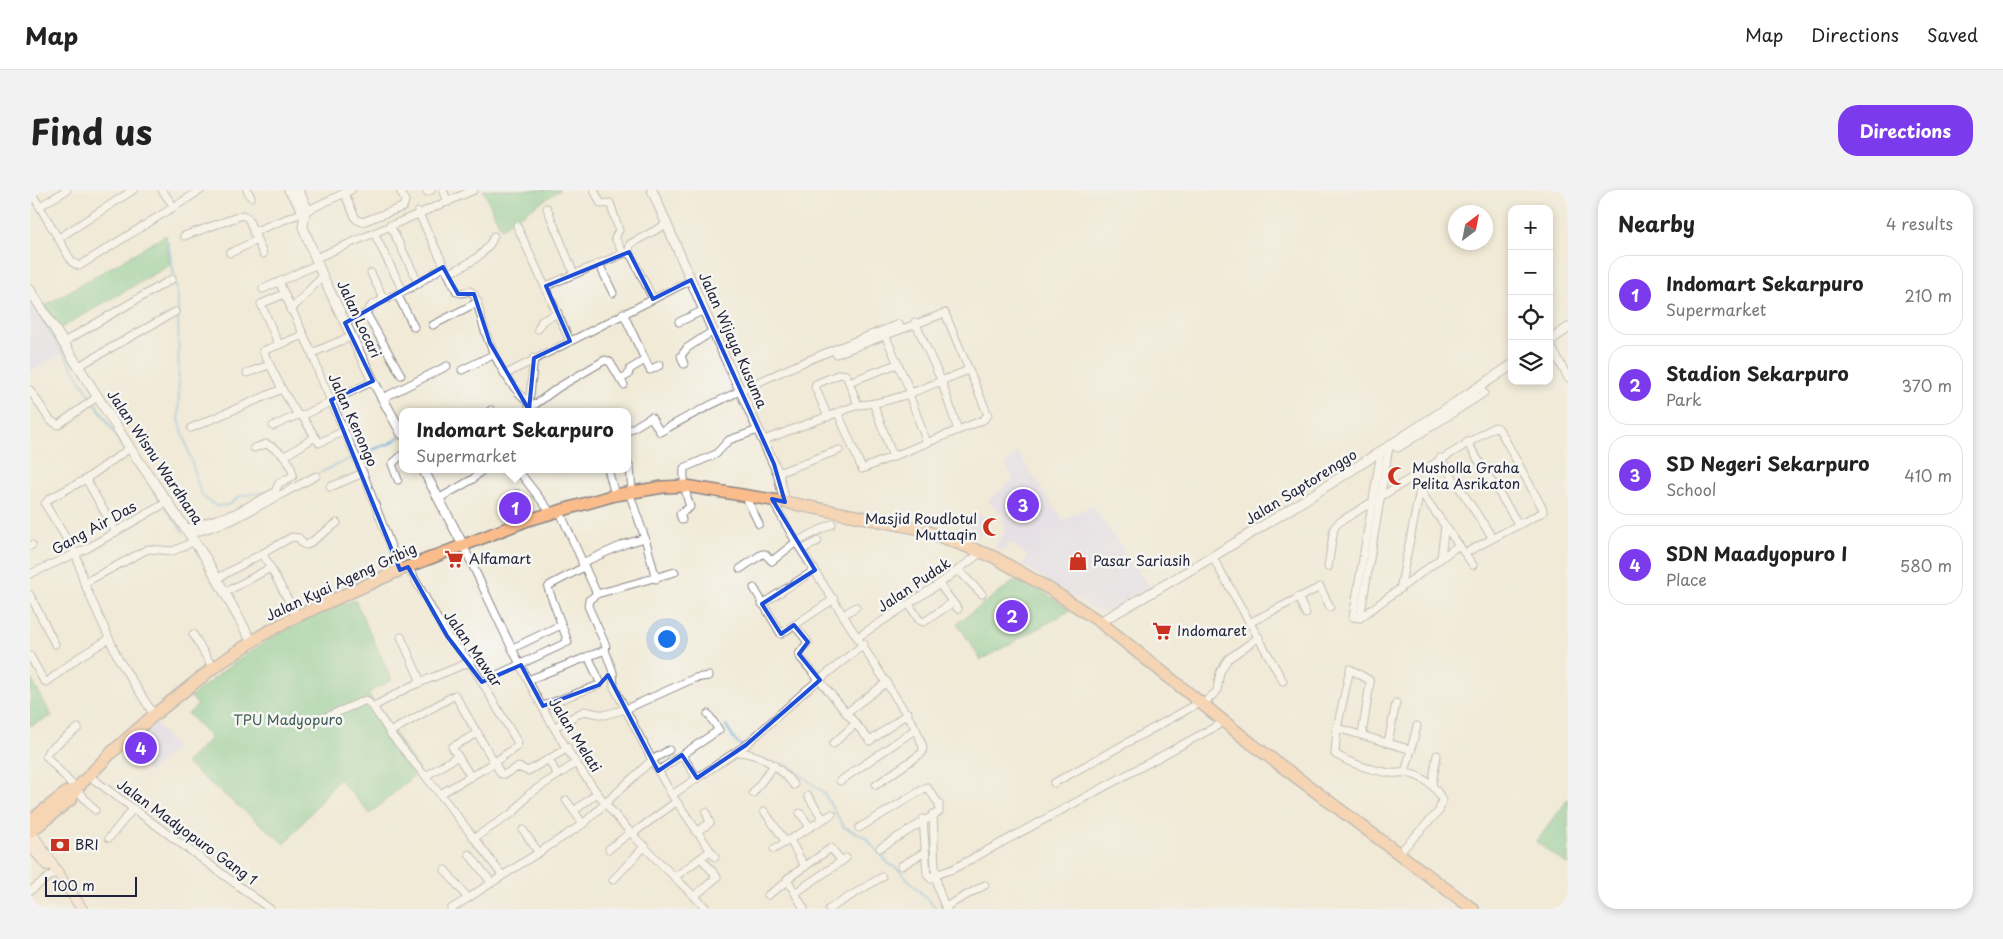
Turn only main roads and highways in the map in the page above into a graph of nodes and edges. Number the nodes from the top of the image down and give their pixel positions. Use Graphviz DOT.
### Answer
graph roads {
  1 [pos="76,789"];
  2 [pos="30,821"];
  3 [pos="30,832"];
  4 [pos="30,845"];
  5 [pos="55,868"];
  6 [pos="82,909"];
  7 [pos="1473,909"];
  1 -- 2 [label="main road, Jalan Kyai Ageng Gribig"];
  1 -- 3 [label="main road, Jalan Kyai Ageng Gribig"];
  1 -- 7 [label="main road, Jalan Kyai Ageng Gribig"];
  3 -- 5 [label="main road"];
  4 -- 5 [label="main road"];
  5 -- 6 [label="main road"];
}
